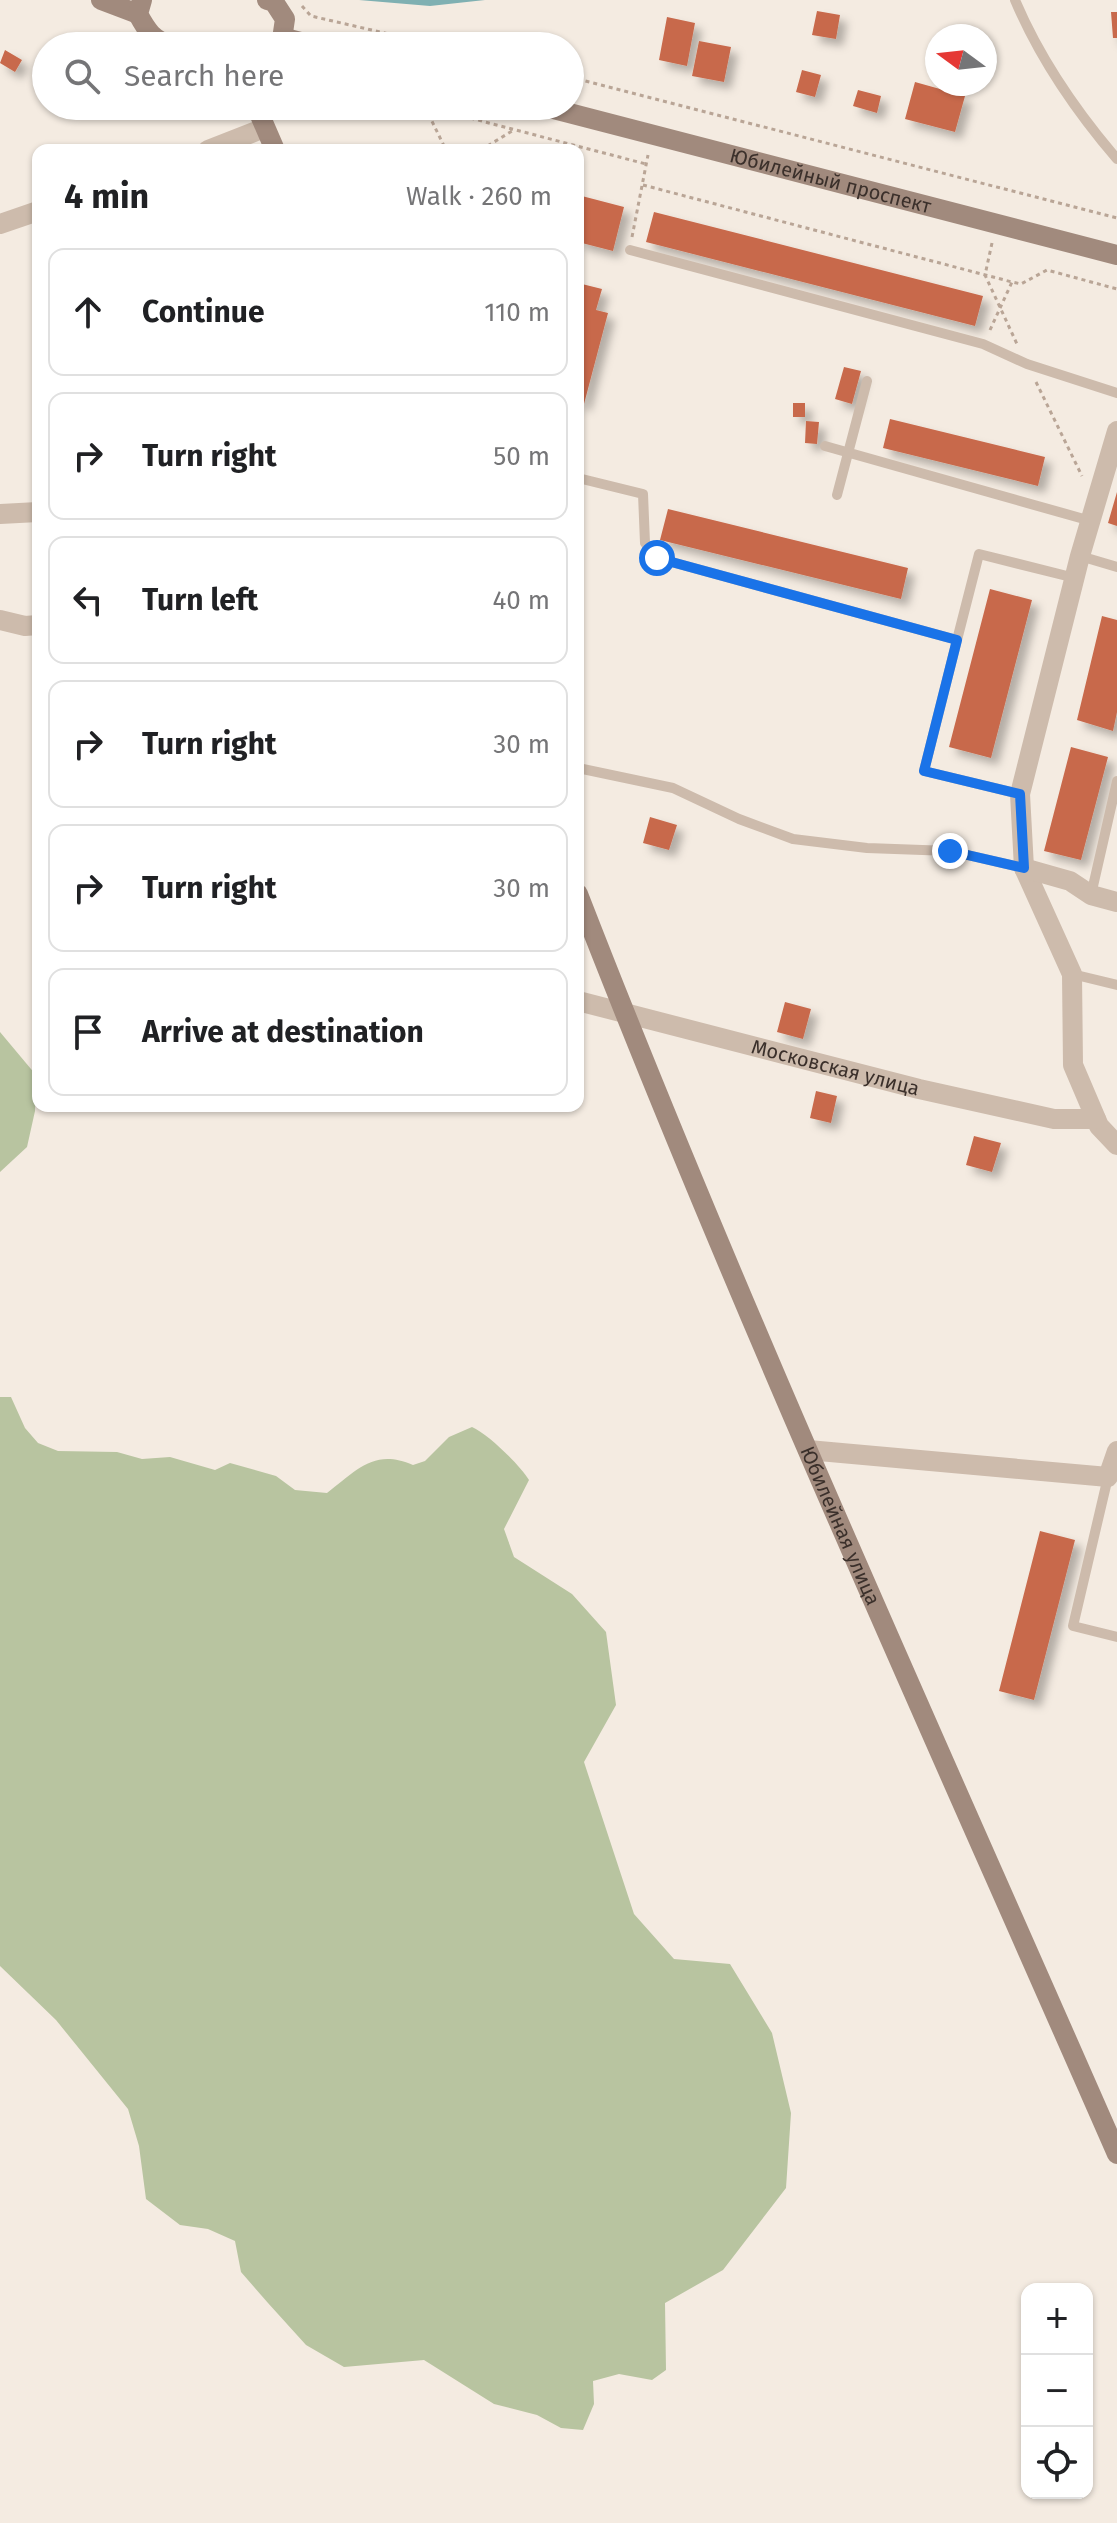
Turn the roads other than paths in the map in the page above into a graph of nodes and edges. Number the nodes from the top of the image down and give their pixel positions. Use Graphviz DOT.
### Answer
graph roads {
  1 [pos="101,0"];
  2 [pos="267,0"];
  3 [pos="1015,0"];
  4 [pos="140,7"];
  5 [pos="152,32"];
  6 [pos="284,32"];
  7 [pos="584,117"];
  8 [pos="261,120"];
  9 [pos="264,128"];
  10 [pos="223,144"];
  11 [pos="272,144"];
  12 [pos="1117,159"];
  13 [pos="32,213"];
  14 [pos="0,224"];
  15 [pos="630,250"];
  16 [pos="1117,255"];
  17 [pos="867,381"];
  18 [pos="1117,393"];
  19 [pos="1117,431"];
  20 [pos="825,446"];
  21 [pos="848,451"];
  22 [pos="584,479"];
  23 [pos="837,495"];
  24 [pos="32,512"];
  25 [pos="0,514"];
  26 [pos="1091,521"];
  27 [pos="1080,556"];
  28 [pos="1117,567"];
  29 [pos="1075,578"];
  30 [pos="0,620"];
  31 [pos="32,625"];
  32 [pos="957,640"];
  33 [pos="584,769"];
  34 [pos="1117,781"];
  35 [pos="1020,794"];
  36 [pos="1115,794"];
  37 [pos="1024,868"];
  38 [pos="1091,895"];
  39 [pos="1117,902"];
  40 [pos="584,910"];
  41 [pos="1072,974"];
  42 [pos="1117,985"];
  43 [pos="584,1003"];
  44 [pos="624,1013"];
  45 [pos="1096,1119"];
  46 [pos="1117,1145"];
  47 [pos="808,1450"];
  48 [pos="1117,1451"];
  49 [pos="1113,1478"];
  50 [pos="1117,1637"];
  51 [pos="1117,2154"];
  1 -- 4 [label="main road"];
  2 -- 6 [label="main road"];
  3 -- 12 [label="lane"];
  4 -- 5 [label="main road"];
  7 -- 16 [label="main road, Юбилейный проспект"];
  8 -- 9 [label="main road"];
  9 -- 10 [label="street"];
  9 -- 11 [label="main road"];
  13 -- 14 [label="street"];
  15 -- 18 [label="lane"];
  17 -- 21 [label="lane"];
  19 -- 26 [label="street"];
  20 -- 21 [label="lane"];
  21 -- 23 [label="lane"];
  21 -- 26 [label="lane"];
  22 -- 32 [label="lane"];
  24 -- 25 [label="street"];
  26 -- 27 [label="street"];
  27 -- 28 [label="lane"];
  27 -- 29 [label="street"];
  29 -- 32 [label="lane"];
  29 -- 35 [label="street"];
  30 -- 31 [label="street"];
  32 -- 35 [label="lane"];
  33 -- 37 [label="lane"];
  34 -- 36 [label="lane"];
  35 -- 37 [label="street"];
  36 -- 38 [label="lane"];
  37 -- 38 [label="street"];
  37 -- 41 [label="street"];
  38 -- 39 [label="street"];
  40 -- 44 [label="main road, Юбилейная улица"];
  41 -- 42 [label="lane"];
  41 -- 45 [label="street"];
  43 -- 44 [label="street, Московская улица"];
  44 -- 45 [label="street, Московская улица"];
  44 -- 47 [label="main road, Юбилейная улица"];
  45 -- 46 [label="street"];
  47 -- 49 [label="street"];
  47 -- 51 [label="main road, Юбилейная улица"];
  48 -- 49 [label="street"];
  49 -- 50 [label="lane"];
}
